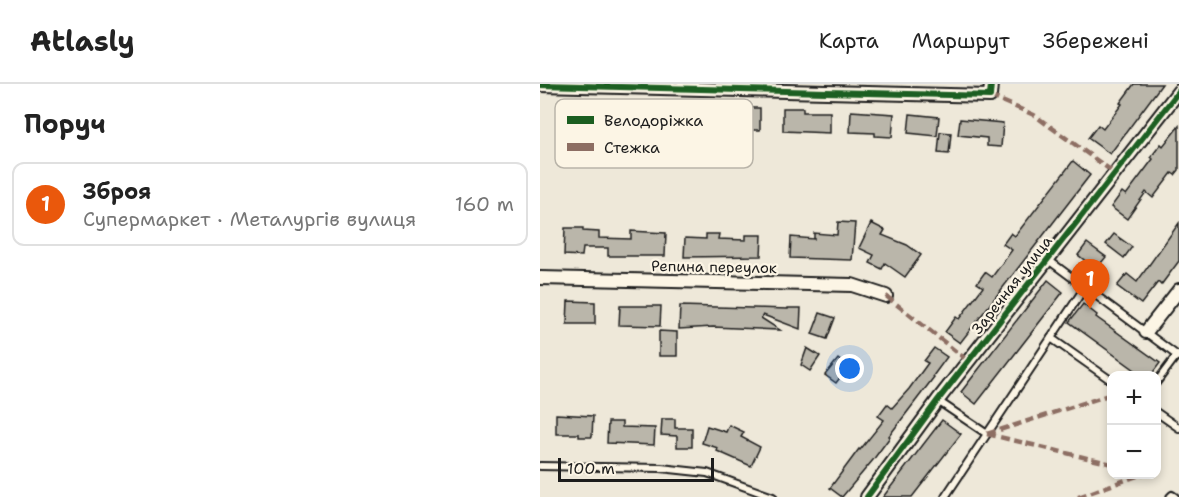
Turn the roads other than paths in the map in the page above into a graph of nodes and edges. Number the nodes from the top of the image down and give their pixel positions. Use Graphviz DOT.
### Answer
graph roads {
  1 [pos="540,85"];
  2 [pos="990,90"];
  3 [pos="1179,91"];
  4 [pos="1047,259"];
  5 [pos="540,278"];
  6 [pos="1085,287"];
  7 [pos="1179,290"];
  8 [pos="886,296"];
  9 [pos="1146,332"];
  10 [pos="1052,338"];
  11 [pos="1178,356"];
  12 [pos="1107,377"];
  13 [pos="1161,377"];
  14 [pos="938,400"];
  15 [pos="1161,415"];
  16 [pos="1179,428"];
  17 [pos="987,434"];
  18 [pos="540,466"];
  19 [pos="773,497"];
  20 [pos="867,497"];
  21 [pos="945,497"];
  22 [pos="1170,497"];
  23 [pos="1175,497"];
  1 -- 2 [label="street"];
  3 -- 4 [label="street, Заречная улица"];
  4 -- 6 [label="lane"];
  4 -- 14 [label="street, Заречная улица"];
  5 -- 8 [label="street, Репина переулок"];
  6 -- 9 [label="lane"];
  6 -- 10 [label="lane"];
  7 -- 9 [label="street"];
  9 -- 11 [label="lane"];
  10 -- 12 [label="lane"];
  10 -- 17 [label="lane"];
  11 -- 13 [label="lane"];
  14 -- 17 [label="lane"];
  14 -- 20 [label="street, Заречная улица"];
  15 -- 16 [label="lane"];
  17 -- 21 [label="lane"];
  18 -- 19 [label="lane"];
  22 -- 23 [label="lane"];
}
